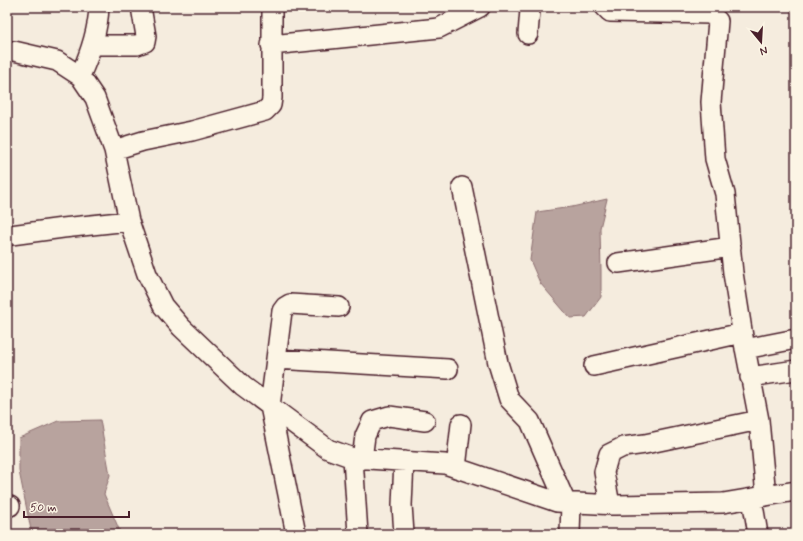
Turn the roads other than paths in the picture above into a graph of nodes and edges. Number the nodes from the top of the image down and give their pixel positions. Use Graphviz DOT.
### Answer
graph roads {
  1 [pos="99,7"];
  2 [pos="141,7"];
  3 [pos="272,7"];
  4 [pos="480,7"];
  5 [pos="528,7"];
  6 [pos="605,7"];
  7 [pos="721,13"];
  8 [pos="528,34"];
  9 [pos="92,45"];
  10 [pos="271,45"];
  11 [pos="7,51"];
  12 [pos="80,76"];
  13 [pos="114,150"];
  14 [pos="462,187"];
  15 [pos="129,221"];
  16 [pos="11,235"];
  17 [pos="731,247"];
  18 [pos="618,263"];
  19 [pos="339,307"];
  20 [pos="796,339"];
  21 [pos="744,341"];
  22 [pos="276,359"];
  23 [pos="594,366"];
  24 [pos="448,369"];
  25 [pos="796,370"];
  26 [pos="750,377"];
  27 [pos="270,406"];
  28 [pos="425,420"];
  29 [pos="759,420"];
  30 [pos="460,424"];
  31 [pos="358,458"];
  32 [pos="404,461"];
  33 [pos="456,468"];
  34 [pos="796,491"];
  35 [pos="759,498"];
  36 [pos="568,503"];
  37 [pos="610,505"];
  38 [pos="296,534"];
  39 [pos="358,534"];
  40 [pos="404,534"];
  41 [pos="570,534"];
  42 [pos="758,534"];
  1 -- 9 [label="street"];
  2 -- 9 [label="street"];
  3 -- 10 [label="street"];
  4 -- 10 [label="street"];
  5 -- 8 [label="street"];
  6 -- 7 [label="street"];
  7 -- 17 [label="street"];
  9 -- 12 [label="street"];
  10 -- 13 [label="street"];
  11 -- 12 [label="street"];
  12 -- 13 [label="street"];
  13 -- 15 [label="street"];
  14 -- 36 [label="street"];
  15 -- 16 [label="street"];
  15 -- 27 [label="street"];
  17 -- 18 [label="street"];
  17 -- 21 [label="street"];
  19 -- 22 [label="street"];
  20 -- 21 [label="street"];
  21 -- 23 [label="street"];
  21 -- 26 [label="street"];
  22 -- 24 [label="street"];
  22 -- 27 [label="street"];
  25 -- 26 [label="street"];
  26 -- 29 [label="street"];
  27 -- 31 [label="street"];
  27 -- 38 [label="street"];
  28 -- 31 [label="street"];
  29 -- 35 [label="street"];
  29 -- 37 [label="street"];
  30 -- 33 [label="street"];
  31 -- 32 [label="street"];
  31 -- 39 [label="street"];
  32 -- 33 [label="street"];
  32 -- 40 [label="street"];
  33 -- 36 [label="street"];
  34 -- 35 [label="street"];
  35 -- 37 [label="street"];
  35 -- 42 [label="street"];
  36 -- 37 [label="street"];
  36 -- 41 [label="street"];
}
